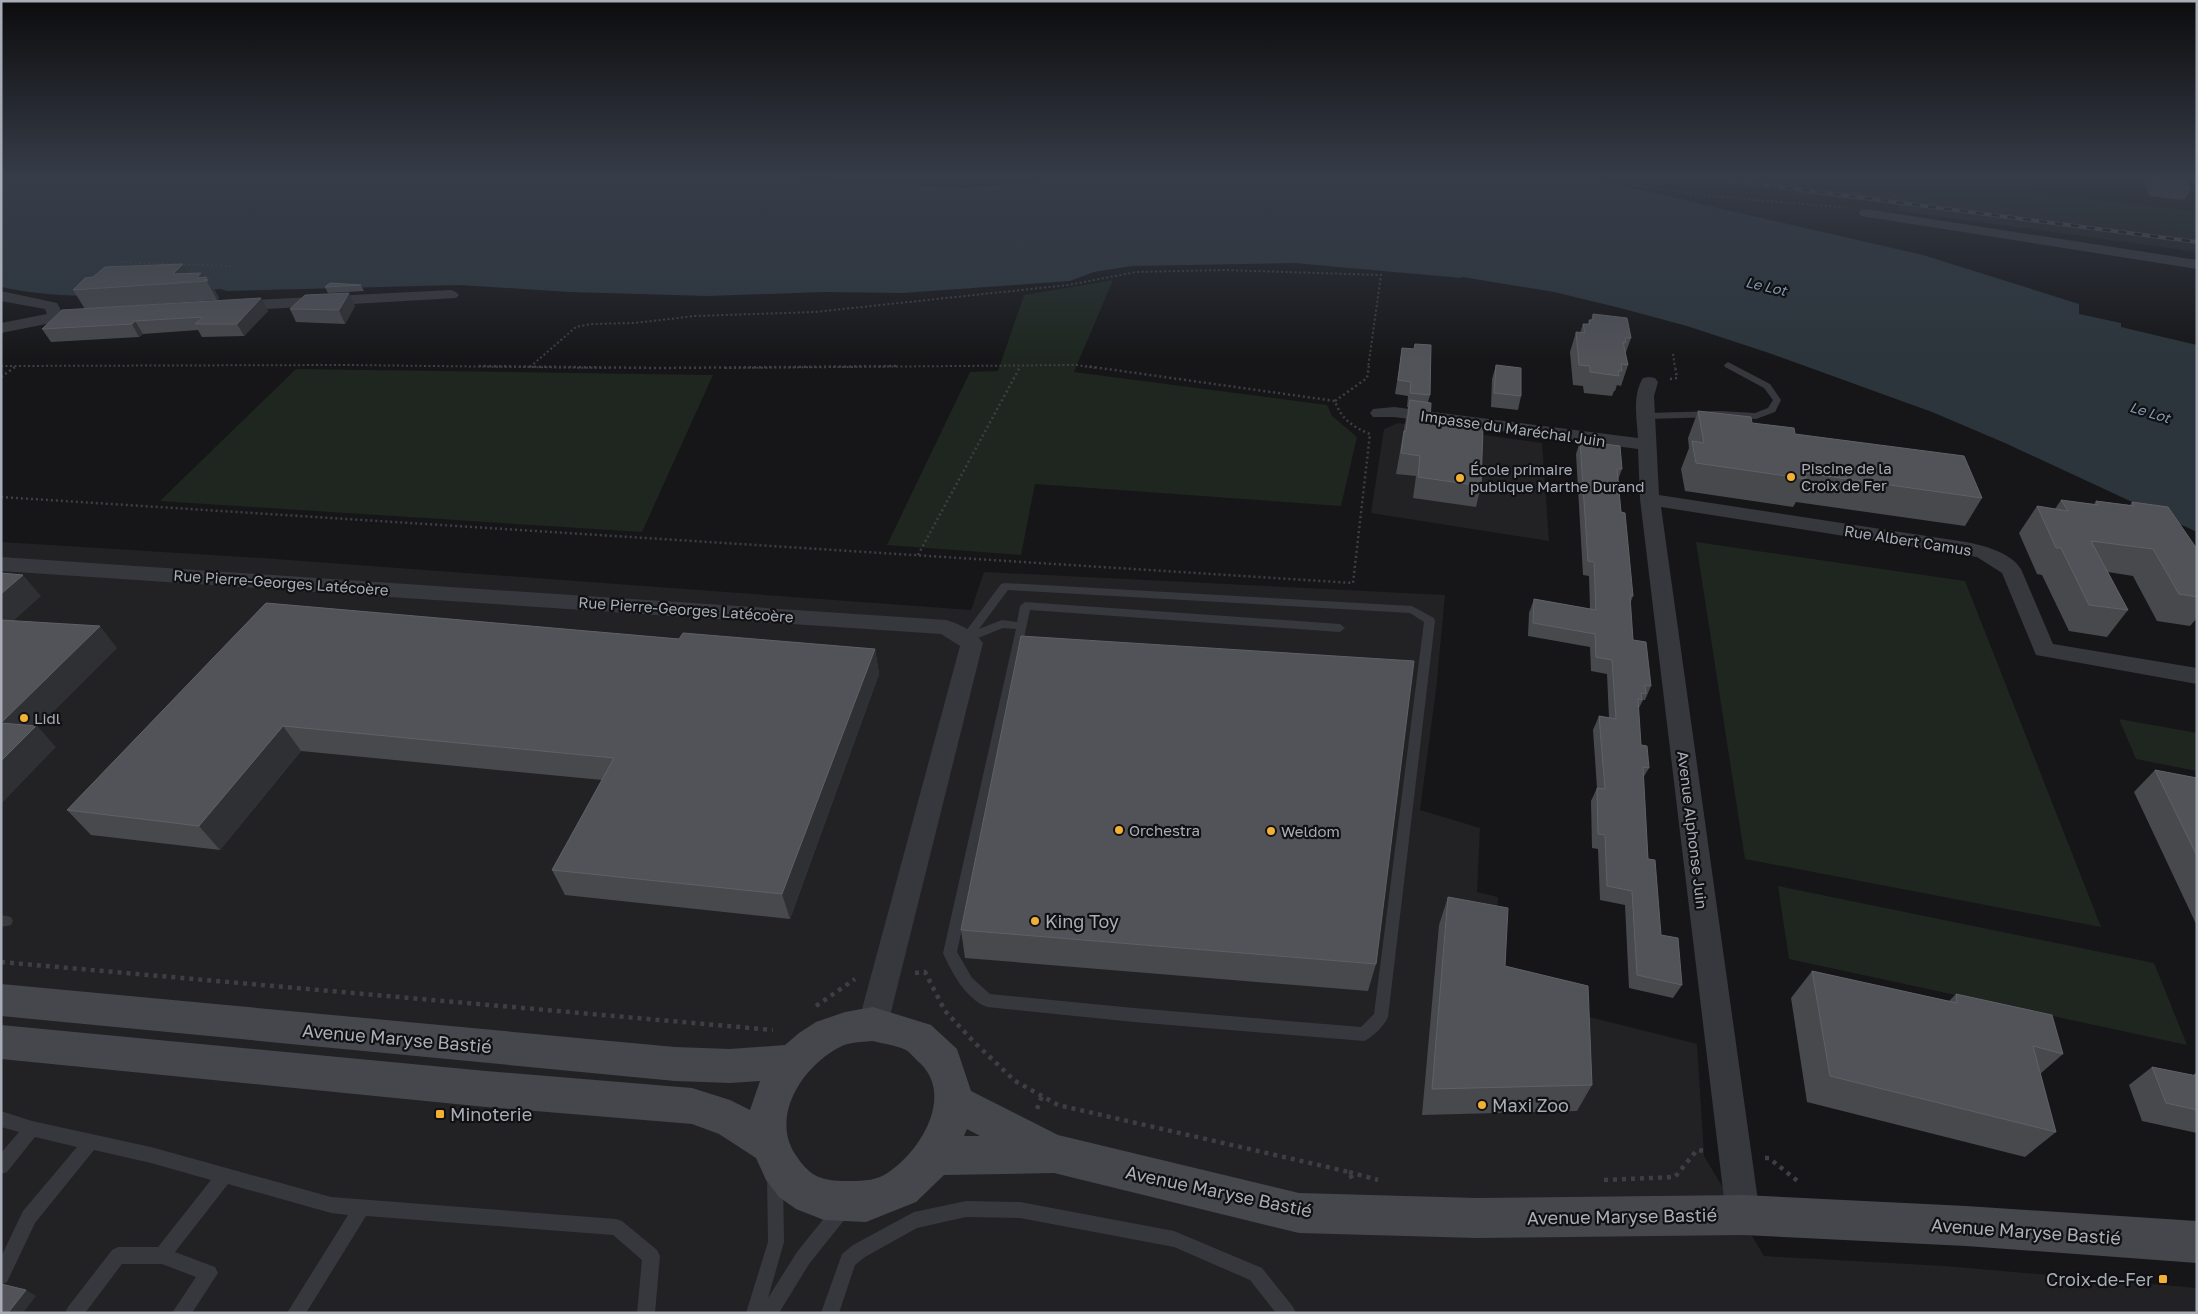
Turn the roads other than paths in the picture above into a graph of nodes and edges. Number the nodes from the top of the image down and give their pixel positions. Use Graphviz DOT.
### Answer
graph roads {
  1 [pos="2030,238"];
  2 [pos="2197,264"];
  3 [pos="451,295"];
  4 [pos="1,296"];
  5 [pos="214,307"];
  6 [pos="96,314"];
  7 [pos="56,317"];
  8 [pos="1,328"];
  9 [pos="1728,365"];
  10 [pos="1649,382"];
  11 [pos="1379,413"];
  12 [pos="1646,416"];
  13 [pos="1647,446"];
  14 [pos="1650,499"];
  15 [pos="1,564"];
  16 [pos="1022,626"];
  17 [pos="1340,628"];
  18 [pos="966,639"];
  19 [pos="2197,676"];
  20 [pos="1,1000"];
  21 [pos="873,1024"];
  22 [pos="1,1042"];
  23 [pos="785,1046"];
  24 [pos="954,1102"];
  25 [pos="1,1119"];
  26 [pos="32,1128"];
  27 [pos="92,1141"];
  28 [pos="772,1151"];
  29 [pos="1053,1154"];
  30 [pos="935,1156"];
  31 [pos="1,1166"];
  32 [pos="225,1175"];
  33 [pos="848,1202"];
  34 [pos="362,1207"];
  35 [pos="1743,1215"];
  36 [pos="2197,1242"];
  37 [pos="162,1255"];
  38 [pos="1,1276"];
  39 [pos="1287,1312"];
  40 [pos="74,1313"];
  41 [pos="181,1313"];
  42 [pos="296,1313"];
  43 [pos="646,1313"];
  44 [pos="755,1313"];
  45 [pos="769,1313"];
  46 [pos="830,1313"];
  1 -- 2 [label="street"];
  3 -- 5 [label="street"];
  4 -- 7 [label="street"];
  6 -- 7 [label="street"];
  7 -- 8 [label="street"];
  9 -- 12 [label="lane"];
  10 -- 12 [label="street, Avenue Alphonse Juin"];
  11 -- 13 [label="street, Impasse du Maréchal Juin"];
  12 -- 13 [label="street, Avenue Alphonse Juin"];
  13 -- 14 [label="street, Avenue Alphonse Juin"];
  14 -- 19 [label="street, Rue Albert Camus"];
  14 -- 35 [label="street, Avenue Alphonse Juin"];
  15 -- 18 [label="street, Rue Pierre-Georges Latécoère"];
  16 -- 17 [label="lane"];
  16 -- 18 [label="lane"];
  16 -- 18 [label="lane"];
  18 -- 21 [label="street"];
  20 -- 23 [label="street, Avenue Maryse Bastié"];
  21 -- 23 [label="street"];
  21 -- 24 [label="street"];
  22 -- 28 [label="street"];
  23 -- 28 [label="street"];
  24 -- 29 [label="street, Avenue Maryse Bastié"];
  24 -- 30 [label="street"];
  25 -- 26 [label="lane"];
  26 -- 27 [label="lane"];
  26 -- 31 [label="lane"];
  27 -- 32 [label="lane"];
  27 -- 38 [label="lane"];
  28 -- 33 [label="street"];
  28 -- 44 [label="lane"];
  29 -- 30 [label="street, Avenue Maryse Bastié"];
  29 -- 35 [label="street, Avenue Maryse Bastié"];
  30 -- 33 [label="street"];
  32 -- 34 [label="lane"];
  32 -- 37 [label="lane"];
  33 -- 45 [label="lane"];
  34 -- 42 [label="lane"];
  34 -- 43 [label="lane"];
  35 -- 36 [label="street, Avenue Maryse Bastié"];
  37 -- 40 [label="lane"];
  37 -- 41 [label="lane"];
  39 -- 46 [label="lane"];
}
